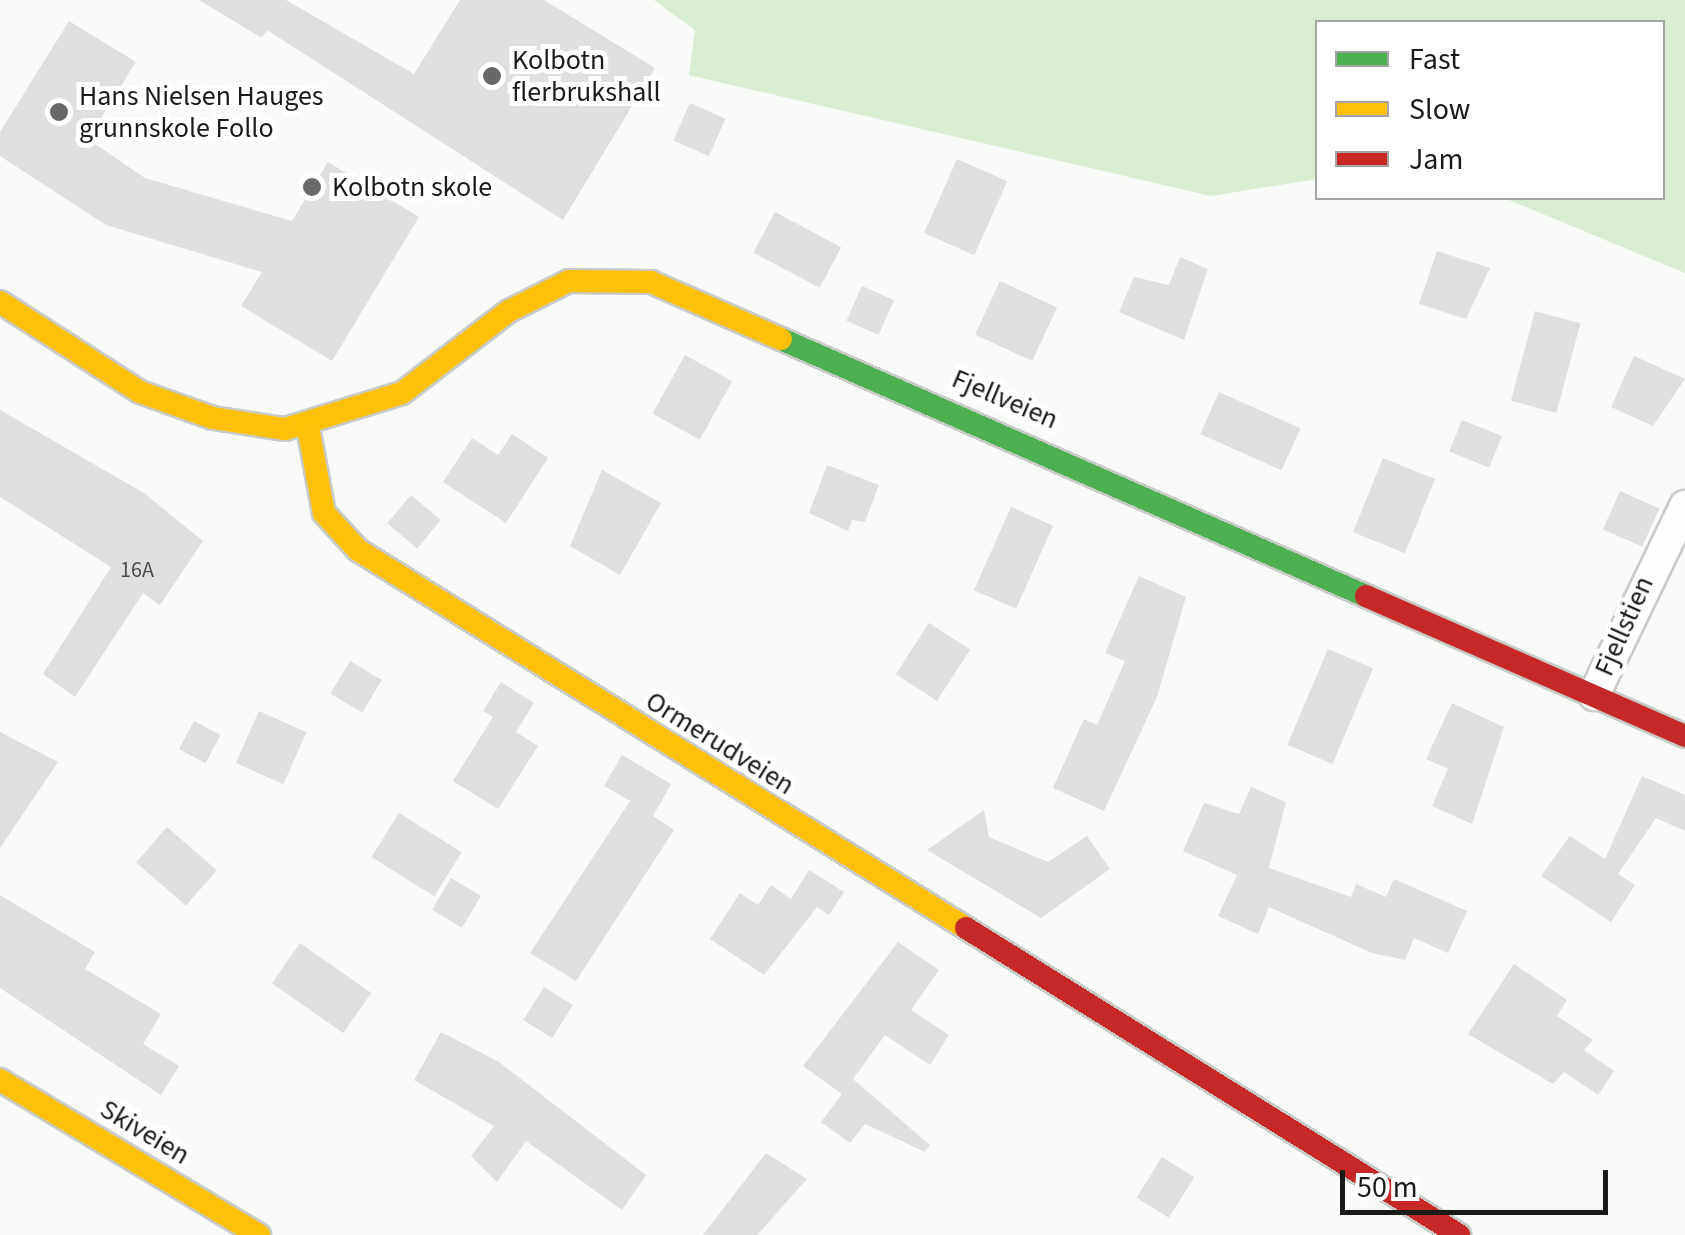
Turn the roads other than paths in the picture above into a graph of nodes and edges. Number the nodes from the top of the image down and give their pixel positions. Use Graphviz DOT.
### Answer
graph roads {
  1 [pos="0,302"];
  2 [pos="308,427"];
  3 [pos="1685,506"];
  4 [pos="1594,695"];
  5 [pos="1685,736"];
  6 [pos="0,1080"];
  7 [pos="240,1230"];
  8 [pos="1456,1234"];
  1 -- 2 [label="street"];
  2 -- 4 [label="street, Fjellveien"];
  2 -- 8 [label="street, Ormerudveien"];
  3 -- 4 [label="street, Fjellstien"];
  4 -- 5 [label="street, Fjellveien"];
  6 -- 7 [label="street, Skiveien"];
}
